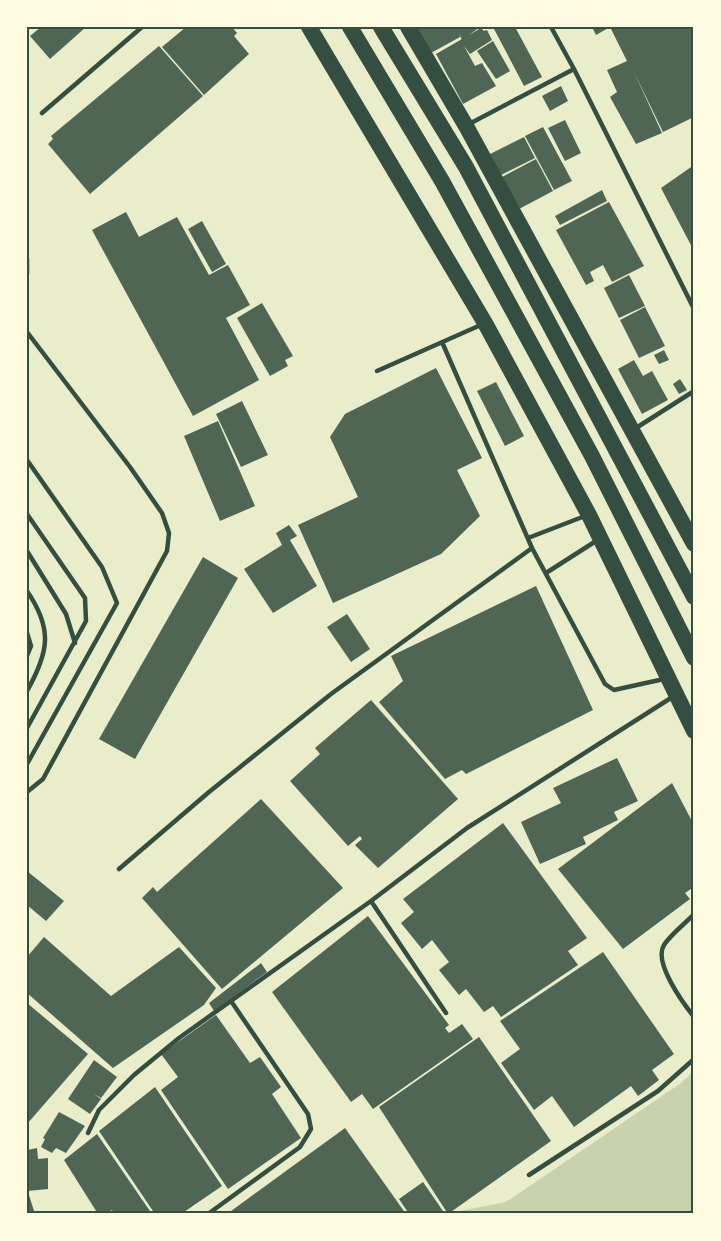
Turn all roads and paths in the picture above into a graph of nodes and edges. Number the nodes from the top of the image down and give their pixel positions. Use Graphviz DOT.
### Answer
graph roads {
  1 [pos="142,27"];
  2 [pos="309,27"];
  3 [pos="350,27"];
  4 [pos="381,27"];
  5 [pos="408,27"];
  6 [pos="551,27"];
  7 [pos="574,69"];
  8 [pos="42,113"];
  9 [pos="466,126"];
  10 [pos="27,259"];
  11 [pos="27,274"];
  12 [pos="694,309"];
  13 [pos="485,323"];
  14 [pos="27,332"];
  15 [pos="442,342"];
  16 [pos="377,371"];
  17 [pos="694,391"];
  18 [pos="632,431"];
  19 [pos="27,460"];
  20 [pos="27,514"];
  21 [pos="589,515"];
  22 [pos="528,538"];
  23 [pos="601,539"];
  24 [pos="694,544"];
  25 [pos="532,548"];
  26 [pos="27,551"];
  27 [pos="546,573"];
  28 [pos="27,591"];
  29 [pos="694,597"];
  30 [pos="27,633"];
  31 [pos="75,643"];
  32 [pos="27,656"];
  33 [pos="694,658"];
  34 [pos="669,678"];
  35 [pos="27,691"];
  36 [pos="677,695"];
  37 [pos="27,728"];
  38 [pos="694,731"];
  39 [pos="27,764"];
  40 [pos="27,792"];
  41 [pos="119,869"];
  42 [pos="371,901"];
  43 [pos="694,914"];
  44 [pos="231,1000"];
  45 [pos="446,1012"];
  46 [pos="694,1017"];
  47 [pos="694,1059"];
  48 [pos="88,1133"];
  49 [pos="529,1175"];
  50 [pos="208,1214"];
  1 -- 8 [label="lane"];
  2 -- 13 [label="highway"];
  3 -- 33 [label="highway"];
  4 -- 29 [label="highway"];
  5 -- 9 [label="highway"];
  6 -- 7 [label="lane"];
  7 -- 9 [label="lane"];
  7 -- 12 [label="lane"];
  9 -- 18 [label="highway"];
  10 -- 11 [label="lane"];
  13 -- 15 [label="lane"];
  13 -- 21 [label="highway"];
  14 -- 40 [label="lane"];
  15 -- 16 [label="lane"];
  15 -- 22 [label="lane"];
  17 -- 18 [label="lane"];
  18 -- 24 [label="highway"];
  19 -- 39 [label="lane"];
  20 -- 31 [label="lane"];
  21 -- 22 [label="lane"];
  21 -- 23 [label="highway"];
  22 -- 25 [label="lane"];
  23 -- 27 [label="lane"];
  23 -- 34 [label="highway"];
  25 -- 27 [label="lane"];
  25 -- 41 [label="lane"];
  26 -- 31 [label="lane"];
  27 -- 34 [label="lane"];
  28 -- 35 [label="lane"];
  30 -- 32 [label="lane"];
  31 -- 37 [label="lane"];
  34 -- 36 [label="highway"];
  36 -- 38 [label="highway"];
  36 -- 42 [label="lane"];
  42 -- 44 [label="lane"];
  42 -- 45 [label="lane"];
  43 -- 46 [label="lane"];
  44 -- 48 [label="lane"];
  44 -- 50 [label="lane"];
  47 -- 49 [label="lane"];
}
